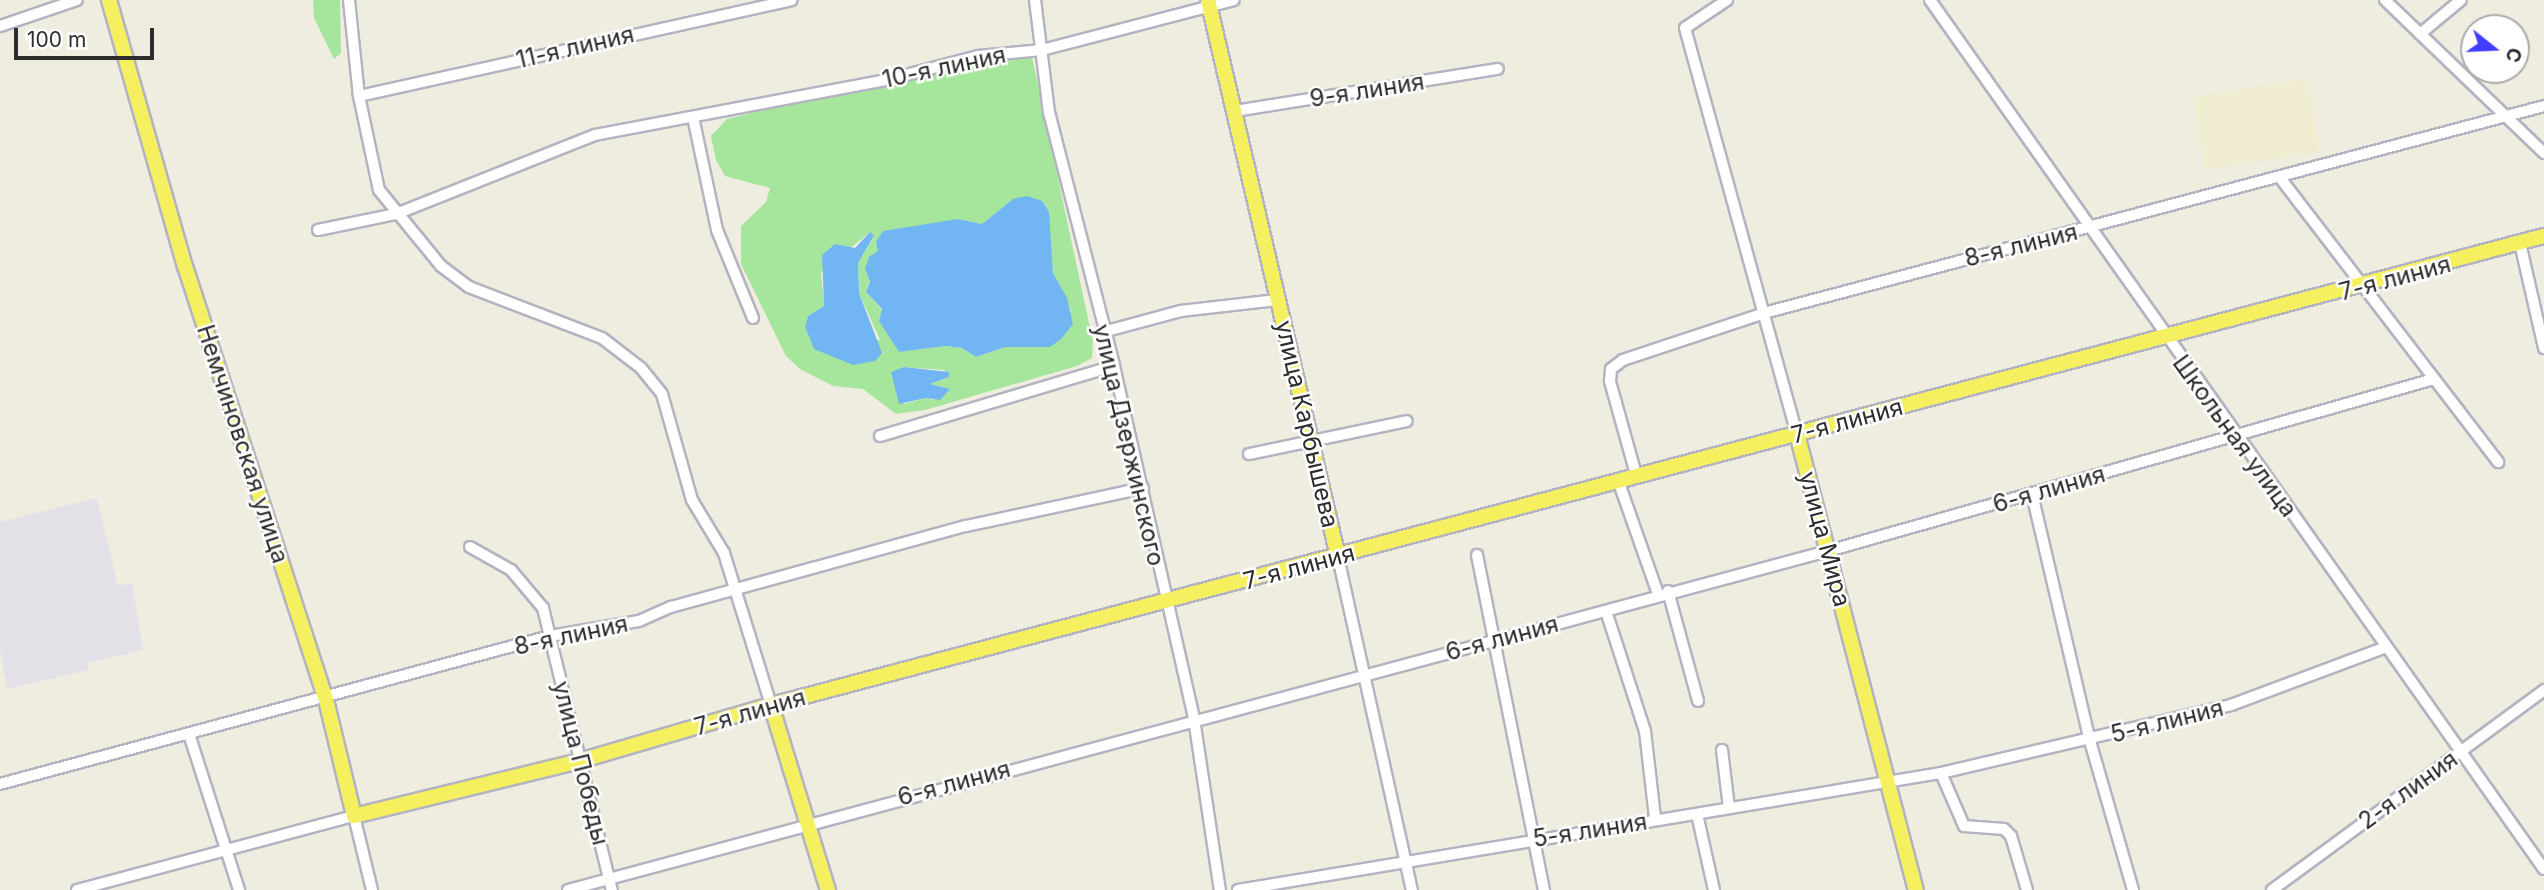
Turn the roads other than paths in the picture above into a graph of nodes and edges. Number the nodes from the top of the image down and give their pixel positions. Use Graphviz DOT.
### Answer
graph roads {
  1 [pos="77,0"];
  2 [pos="108,0"];
  3 [pos="349,0"];
  4 [pos="791,0"];
  5 [pos="1035,0"];
  6 [pos="1234,0"];
  7 [pos="1727,0"];
  8 [pos="1930,0"];
  9 [pos="2385,0"];
  10 [pos="2461,0"];
  11 [pos="1209,3"];
  12 [pos="0,26"];
  13 [pos="2420,34"];
  14 [pos="1042,50"];
  15 [pos="1498,69"];
  16 [pos="359,96"];
  17 [pos="2544,106"];
  18 [pos="1235,111"];
  19 [pos="693,117"];
  20 [pos="2507,117"];
  21 [pos="2544,153"];
  22 [pos="2281,179"];
  23 [pos="396,214"];
  24 [pos="2090,228"];
  25 [pos="318,230"];
  26 [pos="2544,236"];
  27 [pos="2520,243"];
  28 [pos="2362,287"];
  29 [pos="1278,300"];
  30 [pos="1764,313"];
  31 [pos="753,318"];
  32 [pos="1103,332"];
  33 [pos="2165,339"];
  34 [pos="2544,348"];
  35 [pos="1114,366"];
  36 [pos="2434,379"];
  37 [pos="1407,421"];
  38 [pos="1797,434"];
  39 [pos="880,436"];
  40 [pos="2235,437"];
  41 [pos="1309,442"];
  42 [pos="1249,454"];
  43 [pos="2498,462"];
  44 [pos="1637,478"];
  45 [pos="1619,483"];
  46 [pos="1143,488"];
  47 [pos="2032,494"];
  48 [pos="470,547"];
  49 [pos="1828,551"];
  50 [pos="1477,555"];
  51 [pos="1338,557"];
  52 [pos="735,590"];
  53 [pos="1663,593"];
  54 [pos="1166,601"];
  55 [pos="1606,611"];
  56 [pos="550,636"];
  57 [pos="1494,640"];
  58 [pos="2386,647"];
  59 [pos="1362,675"];
  60 [pos="2544,690"];
  61 [pos="326,699"];
  62 [pos="1698,701"];
  63 [pos="771,705"];
  64 [pos="1194,719"];
  65 [pos="189,734"];
  66 [pos="2090,741"];
  67 [pos="1721,750"];
  68 [pos="2462,751"];
  69 [pos="579,761"];
  70 [pos="1941,774"];
  71 [pos="1890,782"];
  72 [pos="0,784"];
  73 [pos="1729,808"];
  74 [pos="1697,814"];
  75 [pos="354,816"];
  76 [pos="1655,818"];
  77 [pos="807,823"];
  78 [pos="1534,838"];
  79 [pos="226,850"];
  80 [pos="1406,864"];
  81 [pos="2544,869"];
  82 [pos="611,885"];
  83 [pos="77,890"];
  84 [pos="239,890"];
  85 [pos="372,890"];
  86 [pos="568,890"];
  87 [pos="828,890"];
  88 [pos="1220,890"];
  89 [pos="1238,890"];
  90 [pos="1412,890"];
  91 [pos="1544,890"];
  92 [pos="1714,890"];
  93 [pos="1916,890"];
  94 [pos="2028,890"];
  95 [pos="2133,890"];
  96 [pos="2272,890"];
  1 -- 12 [label="street"];
  2 -- 61 [label="main road, Немчиновская улица"];
  3 -- 16 [label="street"];
  4 -- 16 [label="street, 11-я линия"];
  5 -- 14 [label="street, улица Дзержинского"];
  6 -- 11 [label="street, 10-я линия"];
  7 -- 30 [label="street, улица Мира"];
  8 -- 24 [label="street, Школьная улица"];
  9 -- 13 [label="street"];
  10 -- 13 [label="street"];
  11 -- 14 [label="street, 10-я линия"];
  11 -- 18 [label="main road, улица Карбышева"];
  13 -- 20 [label="street"];
  14 -- 19 [label="street, 10-я линия"];
  14 -- 32 [label="street, улица Дзержинского"];
  15 -- 18 [label="street, 9-я линия"];
  16 -- 23 [label="street"];
  17 -- 20 [label="street, 8-я линия"];
  18 -- 29 [label="main road, улица Карбышева"];
  19 -- 23 [label="street, 10-я линия"];
  19 -- 31 [label="street"];
  20 -- 21 [label="street"];
  20 -- 22 [label="street, 8-я линия"];
  22 -- 24 [label="street, 8-я линия"];
  22 -- 28 [label="street"];
  23 -- 25 [label="street, 10-я линия"];
  23 -- 52 [label="street"];
  24 -- 30 [label="street, 8-я линия"];
  24 -- 33 [label="street, Школьная улица"];
  26 -- 27 [label="main road, 7-я линия"];
  27 -- 28 [label="main road, 7-я линия"];
  27 -- 34 [label="street"];
  28 -- 33 [label="main road, 7-я линия"];
  28 -- 36 [label="street"];
  29 -- 32 [label="street"];
  29 -- 41 [label="main road, улица Карбышева"];
  30 -- 38 [label="street, улица Мира"];
  30 -- 44 [label="street, 8-я линия"];
  32 -- 35 [label="street, улица Дзержинского"];
  33 -- 38 [label="main road, 7-я линия"];
  33 -- 40 [label="street, Школьная улица"];
  35 -- 39 [label="street"];
  35 -- 46 [label="street, улица Дзержинского"];
  36 -- 40 [label="street, 6-я линия"];
  36 -- 43 [label="street"];
  37 -- 41 [label="street"];
  38 -- 44 [label="main road, 7-я линия"];
  38 -- 49 [label="main road, улица Мира"];
  40 -- 47 [label="street, 6-я линия"];
  40 -- 58 [label="street, Школьная улица"];
  41 -- 42 [label="street"];
  41 -- 51 [label="main road, улица Карбышева"];
  44 -- 45 [label="main road, 7-я линия"];
  45 -- 51 [label="main road, 7-я линия"];
  45 -- 53 [label="street"];
  46 -- 52 [label="street, 8-я линия"];
  46 -- 54 [label="street, улица Дзержинского"];
  47 -- 49 [label="street, 6-я линия"];
  47 -- 66 [label="street"];
  48 -- 56 [label="street, улица Победы"];
  49 -- 53 [label="street, 6-я линия"];
  49 -- 71 [label="main road, улица Мира"];
  50 -- 57 [label="street"];
  51 -- 54 [label="main road, 7-я линия"];
  51 -- 59 [label="street, улица Карбышева"];
  52 -- 56 [label="street, 8-я линия"];
  52 -- 63 [label="street"];
  53 -- 55 [label="street, 6-я линия"];
  53 -- 62 [label="street"];
  54 -- 63 [label="main road, 7-я линия"];
  54 -- 64 [label="street, улица Дзержинского"];
  55 -- 57 [label="street, 6-я линия"];
  55 -- 76 [label="street"];
  56 -- 61 [label="street, 8-я линия"];
  56 -- 69 [label="street, улица Победы"];
  57 -- 59 [label="street, 6-я линия"];
  57 -- 78 [label="street"];
  58 -- 66 [label="street, 5-я линия"];
  58 -- 68 [label="street, Школьная улица"];
  59 -- 64 [label="street, 6-я линия"];
  59 -- 80 [label="street, улица Карбышева"];
  60 -- 68 [label="street, 2-я линия"];
  61 -- 65 [label="street, 8-я линия"];
  61 -- 75 [label="main road, Немчиновская улица"];
  63 -- 69 [label="main road, 7-я линия"];
  63 -- 77 [label="main road"];
  64 -- 77 [label="street, 6-я линия"];
  64 -- 88 [label="street, улица Дзержинского"];
  65 -- 72 [label="street, 8-я линия"];
  65 -- 79 [label="street"];
  66 -- 70 [label="street, 5-я линия"];
  66 -- 95 [label="street"];
  67 -- 73 [label="street"];
  68 -- 81 [label="street, Школьная улица"];
  68 -- 96 [label="street, 2-я линия"];
  69 -- 75 [label="main road, 7-я линия"];
  69 -- 82 [label="street, улица Победы"];
  70 -- 71 [label="street, 5-я линия"];
  70 -- 94 [label="street"];
  71 -- 73 [label="street, 5-я линия"];
  71 -- 93 [label="main road, улица Мира"];
  73 -- 74 [label="street, 5-я линия"];
  74 -- 76 [label="street, 5-я линия"];
  74 -- 92 [label="street"];
  75 -- 79 [label="street, 7-я линия"];
  75 -- 85 [label="street, Немчиновская улица"];
  76 -- 78 [label="street, 5-я линия"];
  77 -- 82 [label="street, 6-я линия"];
  77 -- 87 [label="main road"];
  78 -- 80 [label="street, 5-я линия"];
  78 -- 91 [label="street"];
  79 -- 83 [label="street, 7-я линия"];
  79 -- 84 [label="street"];
  80 -- 89 [label="street, 5-я линия"];
  80 -- 90 [label="street, улица Карбышева"];
  82 -- 86 [label="street, 6-я линия"];
}
